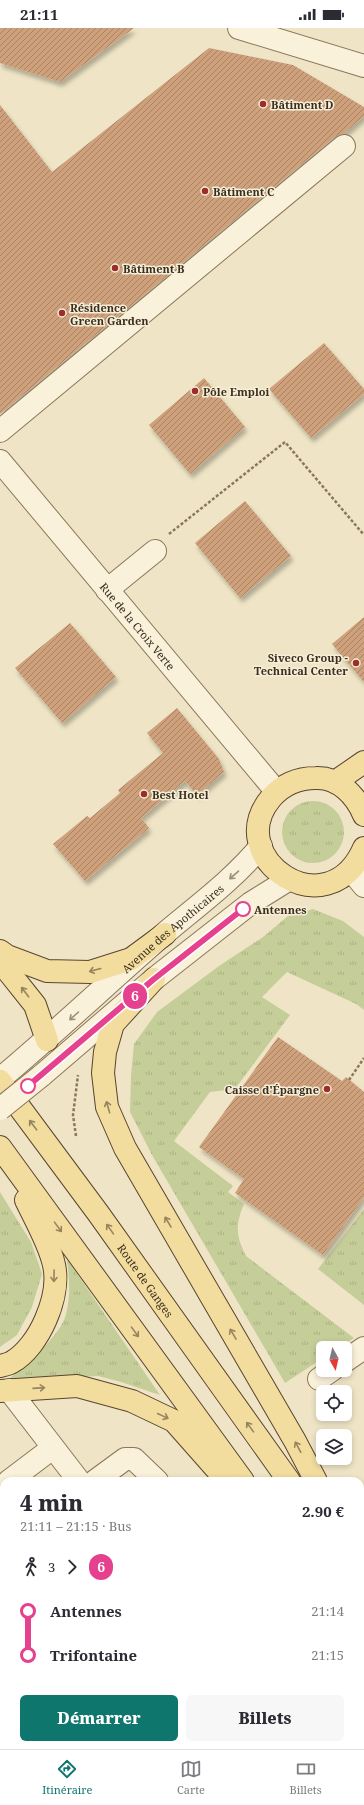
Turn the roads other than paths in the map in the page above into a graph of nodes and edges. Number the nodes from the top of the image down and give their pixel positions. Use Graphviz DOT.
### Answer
graph roads {
  1 [pos="239,28"];
  2 [pos="364,66"];
  3 [pos="344,146"];
  4 [pos="0,431"];
  5 [pos="0,461"];
  6 [pos="159,544"];
  7 [pos="107,590"];
  8 [pos="364,762"];
  9 [pos="335,782"];
  10 [pos="276,792"];
  11 [pos="364,815"];
  12 [pos="261,846"];
  13 [pos="364,848"];
  14 [pos="357,878"];
  15 [pos="288,880"];
  16 [pos="165,934"];
  17 [pos="0,951"];
  18 [pos="0,961"];
  19 [pos="154,979"];
  20 [pos="47,1040"];
  21 [pos="33,1067"];
  22 [pos="0,1080"];
  23 [pos="0,1094"];
  24 [pos="0,1109"];
  25 [pos="1,1148"];
  26 [pos="364,1348"];
  27 [pos="352,1356"];
  28 [pos="0,1366"];
  29 [pos="5,1391"];
  30 [pos="52,1447"];
  31 [pos="14,1477"];
  32 [pos="76,1477"];
  33 [pos="100,1477"];
  34 [pos="153,1477"];
  35 [pos="223,1477"];
  36 [pos="240,1477"];
  37 [pos="286,1477"];
  38 [pos="314,1477"];
  1 -- 2 [label="street"];
  3 -- 4 [label="street"];
  5 -- 7 [label="street, Rue de la Croix Verte"];
  6 -- 7 [label="street"];
  7 -- 10 [label="street, Rue de la Croix Verte"];
  8 -- 9 [label="main road"];
  9 -- 10 [label="main road"];
  9 -- 11 [label="main road"];
  10 -- 12 [label="main road"];
  12 -- 15 [label="main road"];
  12 -- 16 [label="street, Avenue des Apothicaires, one-way"];
  13 -- 14 [label="main road"];
  14 -- 15 [label="main road"];
  15 -- 19 [label="street, Avenue des Apothicaires"];
  16 -- 17 [label="main road, one-way"];
  16 -- 20 [label="street, Avenue des Apothicaires, one-way"];
  20 -- 18 [label="main road, one-way"];
  19 -- 21 [label="street, Avenue des Apothicaires"];
  38 -- 19 [label="main road, one-way"];
  20 -- 21 [label="street, Avenue des Apothicaires"];
  21 -- 22 [label="street, Avenue des Apothicaires"];
  21 -- 23 [label="street, Avenue des Apothicaires"];
  21 -- 24 [label="street, Avenue des Apothicaires, bridge"];
  37 -- 22 [label="main road, Route de Ganges, one-way"];
  25 -- 28 [label="main road, one-way"];
  25 -- 36 [label="main road, one-way"];
  26 -- 27 [label="street"];
  29 -- 30 [label="street"];
  29 -- 35 [label="main road, one-way"];
  30 -- 31 [label="street"];
  30 -- 32 [label="street"];
  33 -- 34 [label="street"];
}
